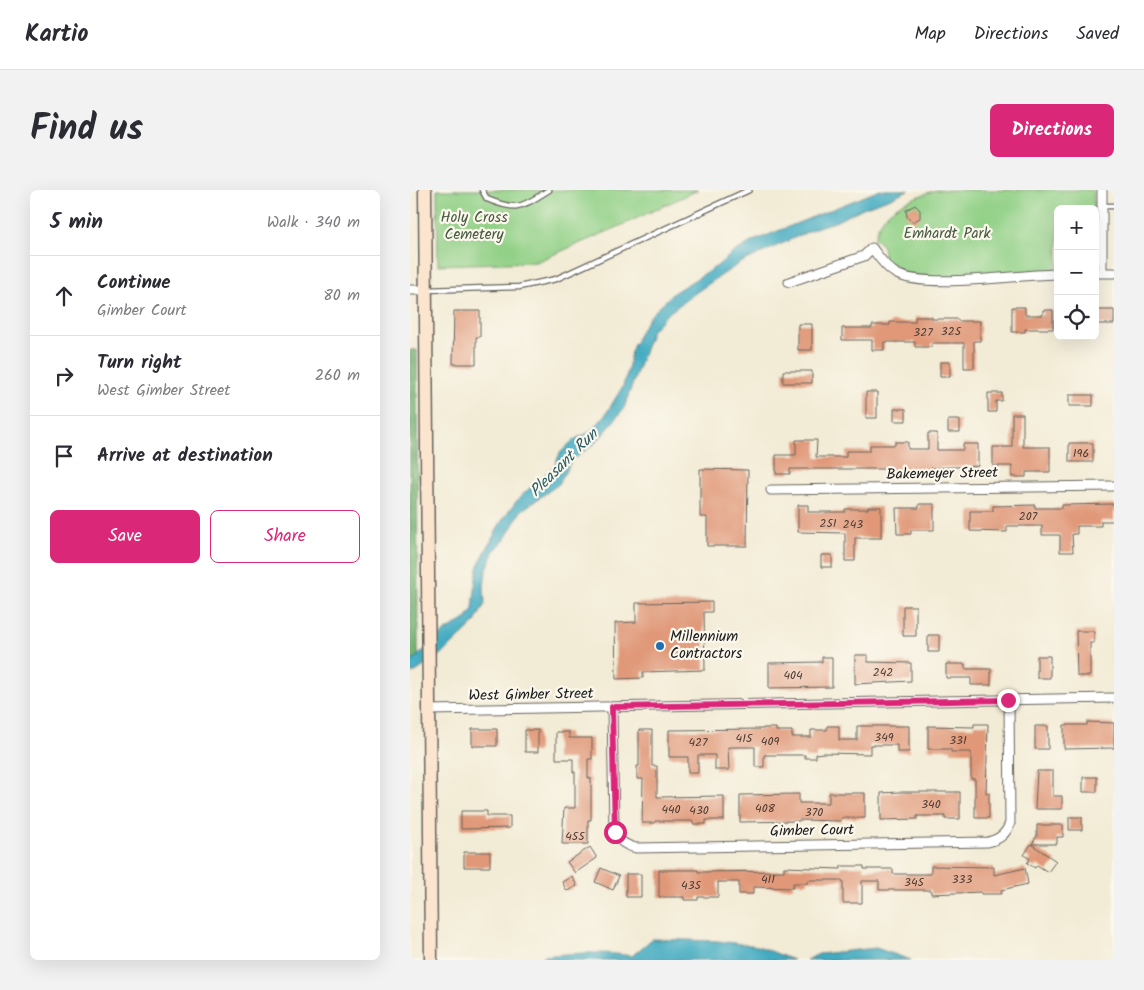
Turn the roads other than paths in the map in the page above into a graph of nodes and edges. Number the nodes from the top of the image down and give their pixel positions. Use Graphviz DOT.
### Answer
graph roads {
  1 [pos="424,190"];
  2 [pos="482,190"];
  3 [pos="549,190"];
  4 [pos="749,190"];
  5 [pos="1102,190"];
  6 [pos="1102,206"];
  7 [pos="1114,206"];
  8 [pos="1099,273"];
  9 [pos="1114,273"];
  10 [pos="1054,274"];
  11 [pos="789,282"];
  12 [pos="410,290"];
  13 [pos="426,290"];
  14 [pos="1114,486"];
  15 [pos="771,490"];
  16 [pos="1114,698"];
  17 [pos="1008,700"];
  18 [pos="612,707"];
  19 [pos="428,710"];
  20 [pos="431,960"];
  1 -- 13 [label="main road"];
  2 -- 3 [label="lane"];
  4 -- 13 [label="lane"];
  5 -- 6 [label="street"];
  6 -- 7 [label="lane"];
  6 -- 8 [label="street"];
  8 -- 9 [label="street"];
  10 -- 11 [label="street"];
  12 -- 13 [label="street"];
  13 -- 19 [label="main road"];
  14 -- 15 [label="street, Bakemeyer Street"];
  16 -- 17 [label="street, West Gimber Street"];
  17 -- 18 [label="street, West Gimber Street"];
  17 -- 18 [label="street, Gimber Court"];
  18 -- 19 [label="street, West Gimber Street"];
  19 -- 20 [label="main road"];
}
